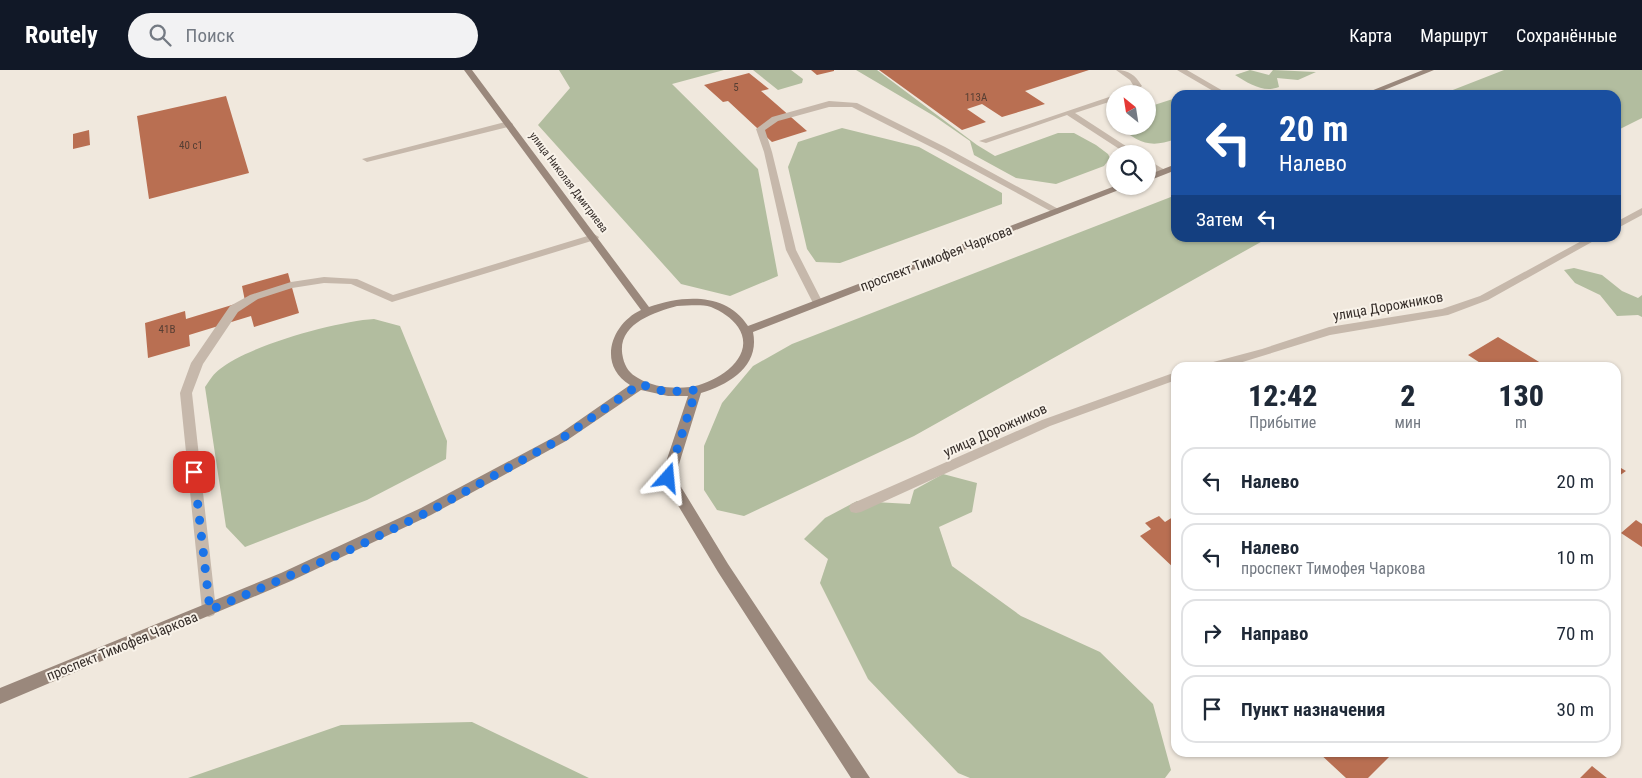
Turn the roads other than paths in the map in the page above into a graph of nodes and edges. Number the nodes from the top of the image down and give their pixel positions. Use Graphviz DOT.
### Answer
graph roads {
  1 [pos="468,70"];
  2 [pos="1120,70"];
  3 [pos="1181,70"];
  4 [pos="1430,70"];
  5 [pos="1137,85"];
  6 [pos="1217,90"];
  7 [pos="1378,90"];
  8 [pos="1106,100"];
  9 [pos="1068,112"];
  10 [pos="510,124"];
  11 [pos="983,141"];
  12 [pos="1120,145"];
  13 [pos="367,159"];
  14 [pos="1156,168"];
  15 [pos="1171,169"];
  16 [pos="1162,172"];
  17 [pos="1156,175"];
  18 [pos="1106,193"];
  19 [pos="1058,211"];
  20 [pos="1642,212"];
  21 [pos="1621,223"];
  22 [pos="594,237"];
  23 [pos="1587,242"];
  24 [pos="818,303"];
  25 [pos="647,311"];
  26 [pos="748,330"];
  27 [pos="1228,362"];
  28 [pos="1171,378"];
  29 [pos="640,384"];
  30 [pos="696,390"];
  31 [pos="856,508"];
  32 [pos="210,610"];
  33 [pos="0,696"];
  34 [pos="861,778"];
  1 -- 10 [label="main road, улица Николая Дмитриева"];
  2 -- 5 [label="street"];
  3 -- 6 [label="street"];
  4 -- 7 [label="main road"];
  8 -- 9 [label="street"];
  9 -- 11 [label="street"];
  9 -- 12 [label="street"];
  10 -- 13 [label="street"];
  10 -- 22 [label="main road, улица Николая Дмитриева"];
  14 -- 16 [label="street"];
  15 -- 16 [label="main road"];
  16 -- 17 [label="main road"];
  18 -- 19 [label="main road, проспект Тимофея Чаркова"];
  19 -- 24 [label="main road, проспект Тимофея Чаркова"];
  19 -- 24 [label="street"];
  20 -- 21 [label="street"];
  22 -- 25 [label="main road, улица Николая Дмитриева"];
  22 -- 32 [label="street"];
  23 -- 27 [label="street, улица Дорожников"];
  24 -- 26 [label="main road, проспект Тимофея Чаркова"];
  25 -- 26 [label="main road"];
  25 -- 29 [label="main road"];
  26 -- 30 [label="main road"];
  28 -- 31 [label="street, улица Дорожников"];
  29 -- 30 [label="main road"];
  29 -- 32 [label="main road, проспект Тимофея Чаркова"];
  30 -- 34 [label="main road"];
  32 -- 33 [label="main road, проспект Тимофея Чаркова"];
}
